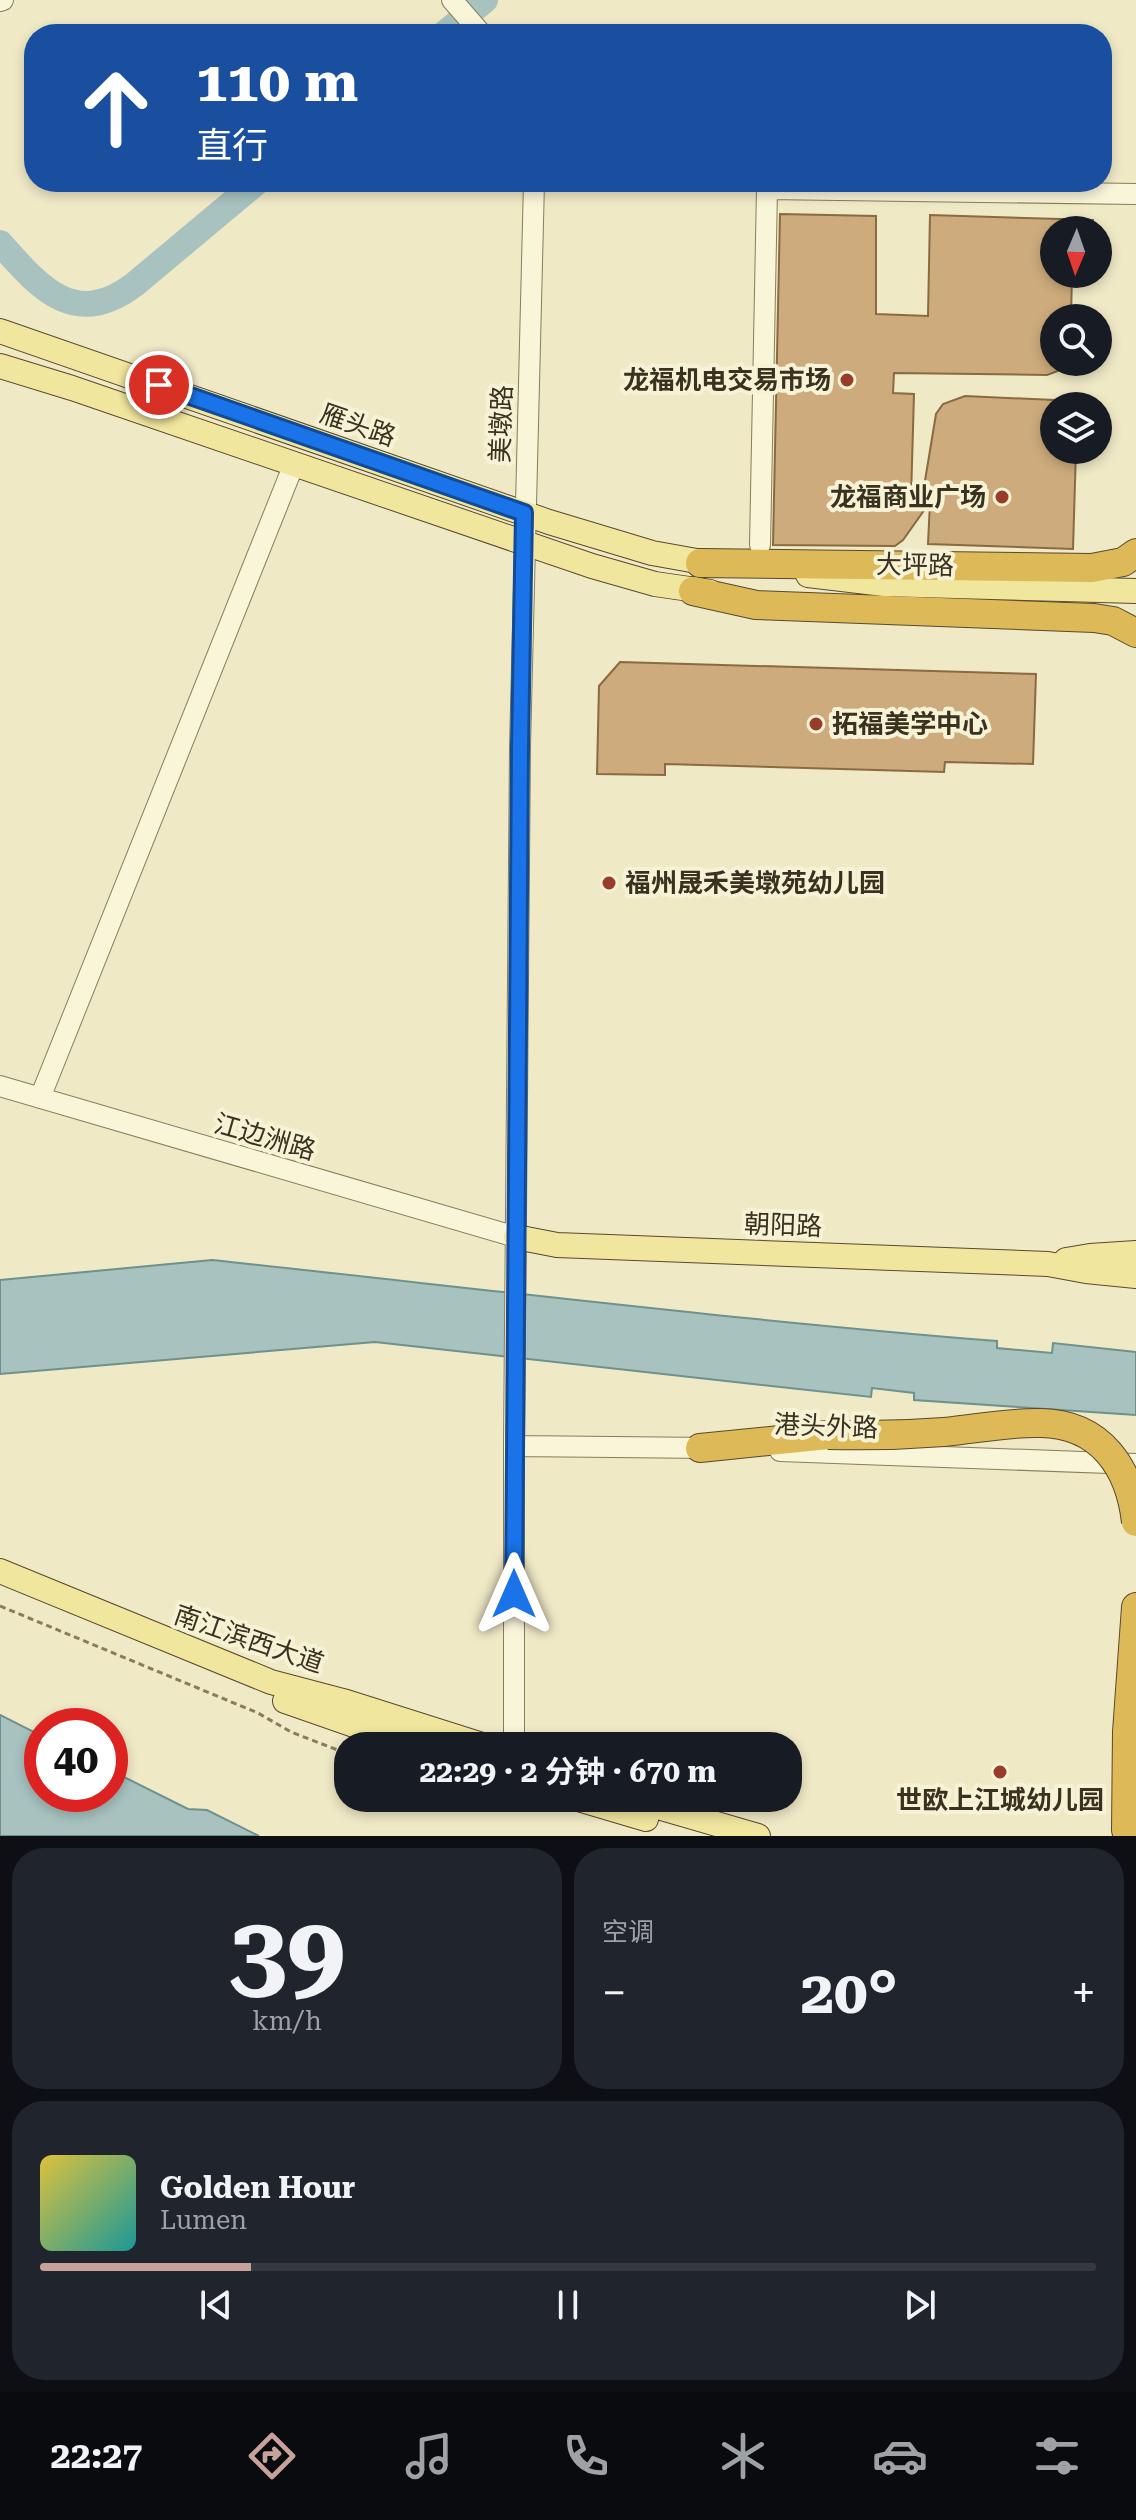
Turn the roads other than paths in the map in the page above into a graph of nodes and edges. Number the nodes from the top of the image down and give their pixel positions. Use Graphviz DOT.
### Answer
graph roads {
  1 [pos="453,2"];
  2 [pos="473,24"];
  3 [pos="534,192"];
  4 [pos="767,192"];
  5 [pos="988,192"];
  6 [pos="1136,194"];
  7 [pos="0,331"];
  8 [pos="0,366"];
  9 [pos="294,464"];
  10 [pos="524,513"];
  11 [pos="523,543"];
  12 [pos="760,545"];
  13 [pos="1136,553"];
  14 [pos="700,563"];
  15 [pos="693,591"];
  16 [pos="1136,591"];
  17 [pos="1136,598"];
  18 [pos="1136,633"];
  19 [pos="0,1086"];
  20 [pos="40,1098"];
  21 [pos="516,1237"];
  22 [pos="1136,1253"];
  23 [pos="1048,1264"];
  24 [pos="1136,1276"];
  25 [pos="514,1446"];
  26 [pos="700,1448"];
  27 [pos="1136,1464"];
  28 [pos="1136,1522"];
  29 [pos="0,1571"];
  30 [pos="0,1589"];
  31 [pos="1136,1607"];
  32 [pos="374,1732"];
  33 [pos="441,1732"];
  34 [pos="514,1732"];
  35 [pos="1136,1767"];
  36 [pos="623,1812"];
  37 [pos="675,1812"];
  38 [pos="1125,1833"];
  39 [pos="704,1836"];
  40 [pos="758,1836"];
  1 -- 2 [label="street"];
  3 -- 10 [label="street, 美墩路"];
  4 -- 12 [label="street"];
  5 -- 6 [label="street"];
  7 -- 10 [label="main road, 雁头路"];
  8 -- 9 [label="main road"];
  9 -- 11 [label="main road"];
  9 -- 20 [label="street"];
  10 -- 11 [label="street, 美墩路"];
  10 -- 14 [label="main road, 雁头路"];
  11 -- 15 [label="main road"];
  11 -- 21 [label="street, 美墩路"];
  13 -- 14 [label="highway"];
  14 -- 16 [label="main road, 大坪路"];
  15 -- 17 [label="main road, 大坪路"];
  15 -- 18 [label="highway"];
  19 -- 20 [label="street, 江边洲路"];
  20 -- 21 [label="street, 江边洲路"];
  21 -- 23 [label="main road, 朝阳路"];
  21 -- 25 [label="street, 美墩路"];
  22 -- 23 [label="main road, 朝阳路"];
  23 -- 24 [label="main road, 朝阳路"];
  25 -- 26 [label="street, 港头外路"];
  25 -- 34 [label="street"];
  26 -- 27 [label="street, 港头外路"];
  26 -- 28 [label="highway, bridge"];
  29 -- 33 [label="main road, 南江滨西大道"];
  30 -- 32 [label="main road, 南江滨西大道"];
  31 -- 38 [label="highway"];
  35 -- 38 [label="highway"];
  36 -- 39 [label="main road"];
  37 -- 40 [label="main road"];
}
